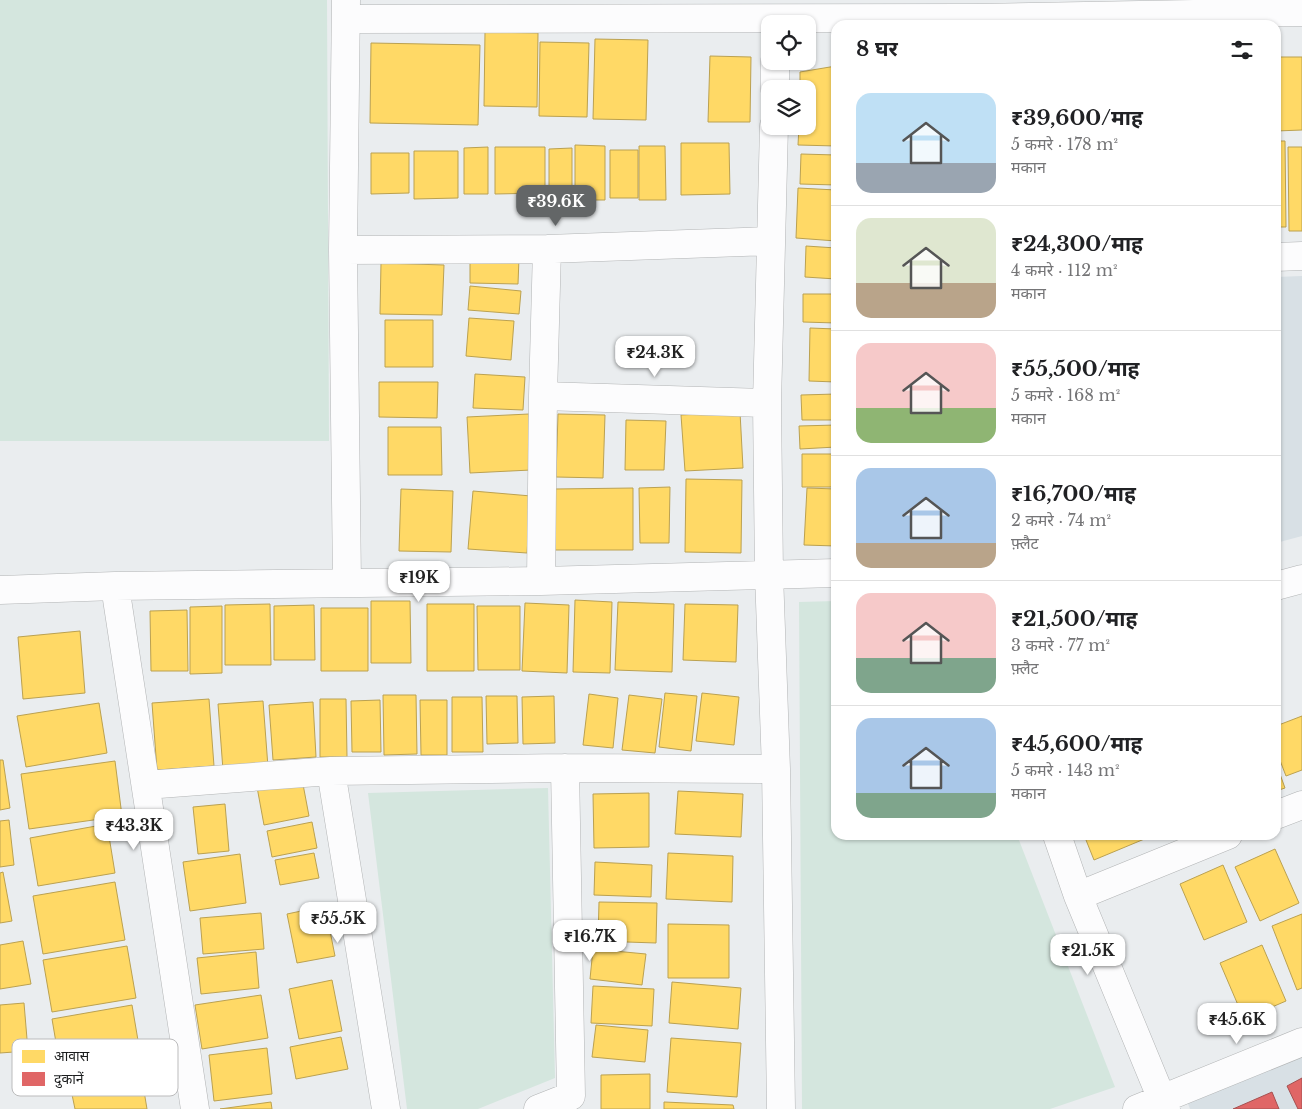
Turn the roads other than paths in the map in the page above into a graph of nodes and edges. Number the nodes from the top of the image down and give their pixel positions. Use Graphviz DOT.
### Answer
graph roads {
  1 [pos="347,10"];
  2 [pos="1302,12"];
  3 [pos="977,14"];
  4 [pos="816,20"];
  5 [pos="761,21"];
  6 [pos="774,135"];
  7 [pos="771,241"];
  8 [pos="547,249"];
  9 [pos="343,250"];
  10 [pos="1302,256"];
  11 [pos="1281,257"];
  12 [pos="543,396"];
  13 [pos="767,403"];
  14 [pos="831,573"];
  15 [pos="769,574"];
  16 [pos="1302,579"];
  17 [pos="541,581"];
  18 [pos="347,582"];
  19 [pos="1281,585"];
  20 [pos="115,586"];
  21 [pos="0,590"];
  22 [pos="564,768"];
  23 [pos="776,769"];
  24 [pos="331,771"];
  25 [pos="146,785"];
  26 [pos="1302,805"];
  27 [pos="1281,813"];
  28 [pos="1059,840"];
  29 [pos="1216,840"];
  30 [pos="1078,896"];
  31 [pos="1302,1042"];
  32 [pos="1164,1104"];
  33 [pos="195,1109"];
  34 [pos="386,1109"];
  35 [pos="538,1109"];
  36 [pos="781,1109"];
  37 [pos="1137,1109"];
  1 -- 5 [label="street"];
  1 -- 9 [label="street"];
  2 -- 3 [label="street"];
  3 -- 4 [label="street"];
  6 -- 7 [label="street"];
  7 -- 8 [label="street"];
  7 -- 13 [label="street"];
  8 -- 9 [label="street"];
  8 -- 12 [label="street"];
  9 -- 18 [label="street"];
  10 -- 11 [label="street"];
  12 -- 13 [label="street"];
  12 -- 17 [label="street"];
  13 -- 15 [label="street"];
  14 -- 15 [label="street"];
  15 -- 17 [label="street"];
  15 -- 23 [label="street"];
  16 -- 19 [label="street"];
  17 -- 18 [label="street"];
  18 -- 20 [label="street"];
  20 -- 21 [label="street"];
  20 -- 25 [label="street"];
  22 -- 23 [label="street"];
  22 -- 24 [label="street"];
  22 -- 35 [label="street"];
  23 -- 36 [label="street"];
  24 -- 25 [label="street"];
  24 -- 34 [label="street"];
  25 -- 33 [label="street"];
  26 -- 27 [label="street"];
  28 -- 30 [label="street"];
  29 -- 30 [label="street"];
  30 -- 32 [label="street"];
  31 -- 32 [label="street"];
  32 -- 37 [label="street"];
}
